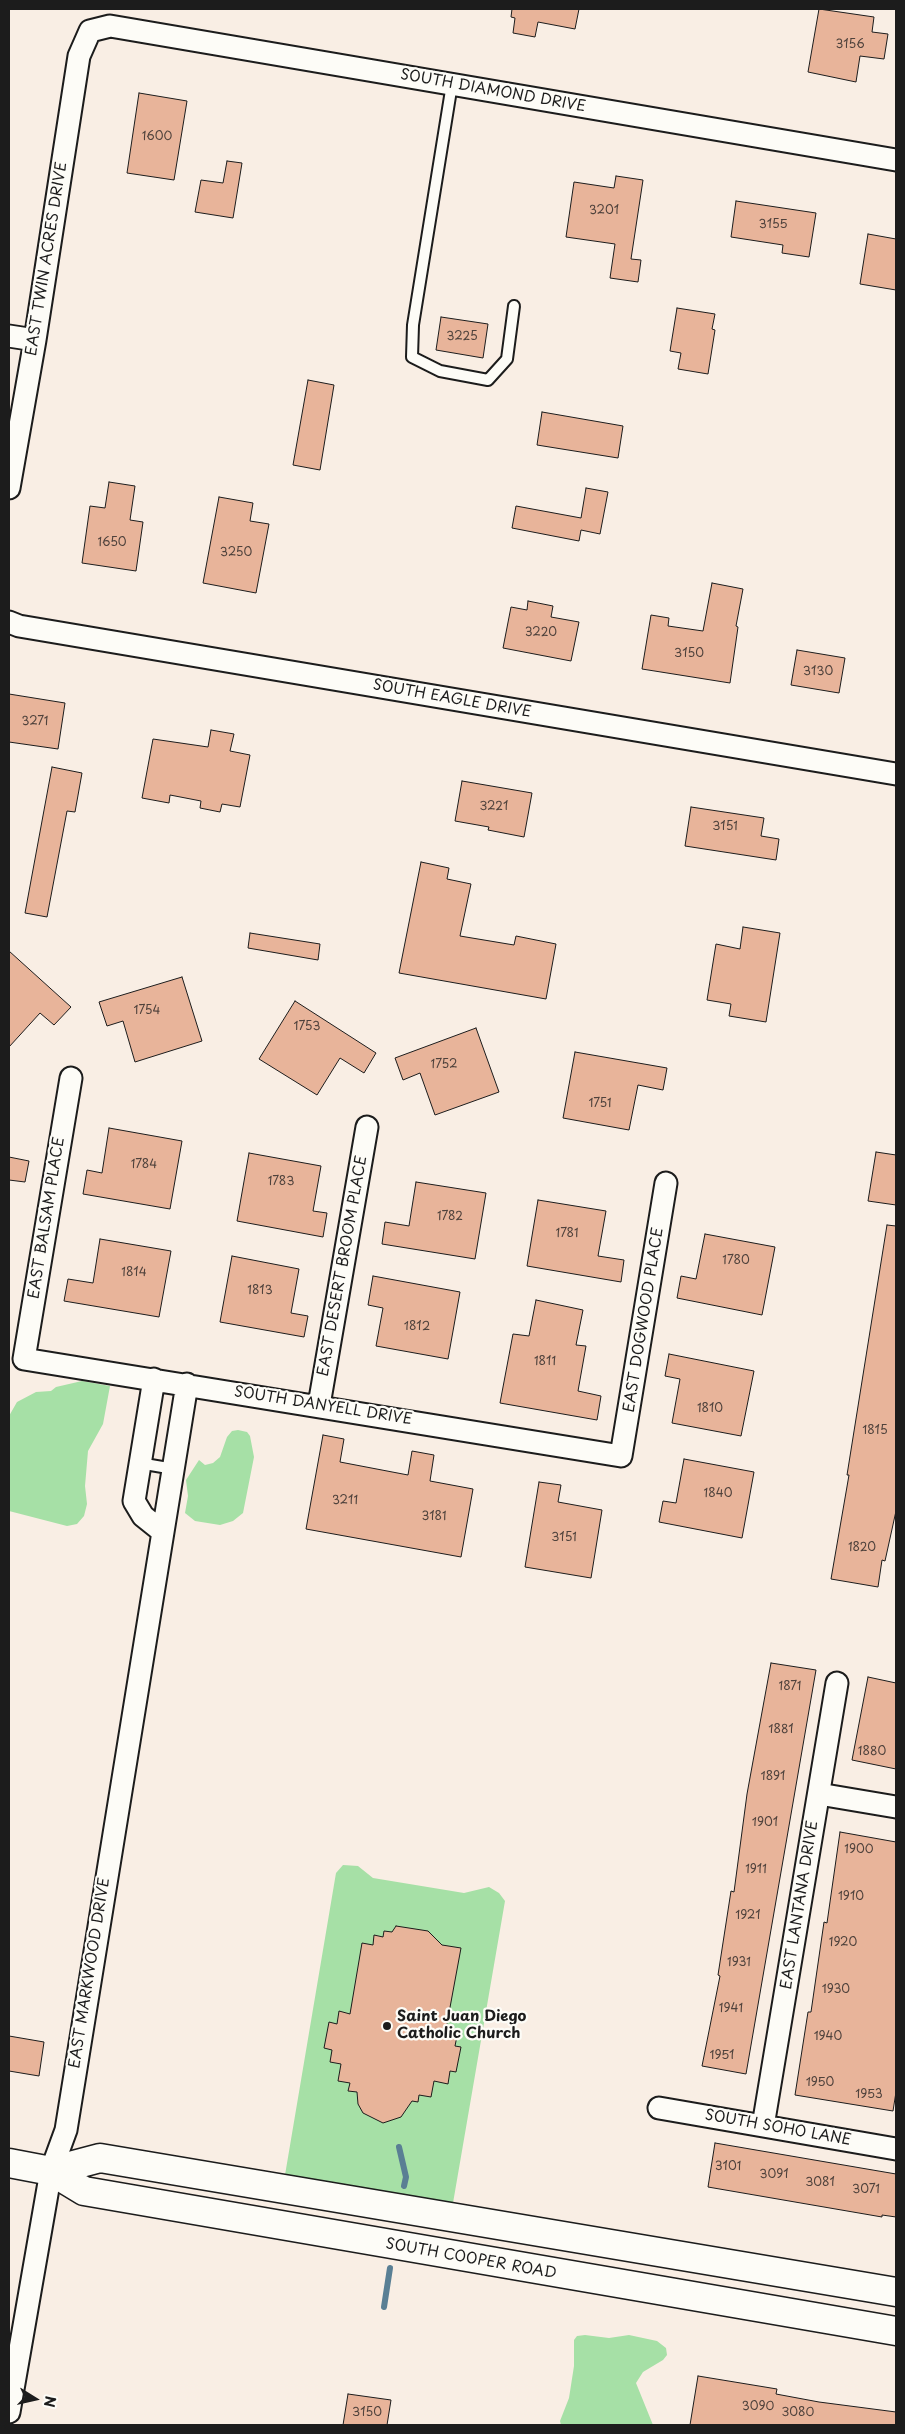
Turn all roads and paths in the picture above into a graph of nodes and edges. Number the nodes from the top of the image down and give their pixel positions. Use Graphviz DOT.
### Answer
graph roads {
  1 [pos="90,31"];
  2 [pos="452,84"];
  3 [pos="896,160"];
  4 [pos="514,306"];
  5 [pos="9,336"];
  6 [pos="35,340"];
  7 [pos="9,488"];
  8 [pos="9,622"];
  9 [pos="896,774"];
  10 [pos="71,1078"];
  11 [pos="367,1127"];
  12 [pos="666,1183"];
  13 [pos="24,1359"];
  14 [pos="154,1379"];
  15 [pos="187,1384"];
  16 [pos="319,1405"];
  17 [pos="621,1456"];
  18 [pos="139,1463"];
  19 [pos="174,1468"];
  20 [pos="163,1532"];
  21 [pos="838,1683"];
  22 [pos="819,1794"];
  23 [pos="896,1807"];
  24 [pos="659,2108"];
  25 [pos="764,2126"];
  26 [pos="896,2149"];
  27 [pos="9,2163"];
  28 [pos="51,2171"];
  29 [pos="636,2248"];
  30 [pos="630,2286"];
  31 [pos="896,2292"];
  32 [pos="896,2331"];
  33 [pos="9,2412"];
  1 -- 2 [label="street, SOUTH DIAMOND DRIVE"];
  1 -- 6 [label="street, EAST TWIN ACRES DRIVE"];
  2 -- 3 [label="street, SOUTH DIAMOND DRIVE"];
  2 -- 4 [label="lane"];
  5 -- 6 [label="street"];
  6 -- 7 [label="street, EAST TWIN ACRES DRIVE"];
  8 -- 9 [label="street, SOUTH EAGLE DRIVE"];
  10 -- 13 [label="street, EAST BALSAM PLACE"];
  11 -- 16 [label="street, EAST DESERT BROOM PLACE"];
  12 -- 17 [label="street, EAST DOGWOOD PLACE"];
  13 -- 14 [label="street, SOUTH DANYELL DRIVE"];
  14 -- 15 [label="street, SOUTH DANYELL DRIVE"];
  14 -- 18 [label="street"];
  15 -- 16 [label="street, SOUTH DANYELL DRIVE"];
  15 -- 19 [label="street, EAST MARKWOOD DRIVE"];
  16 -- 17 [label="street, SOUTH DANYELL DRIVE"];
  18 -- 19 [label="lane"];
  18 -- 20 [label="street"];
  19 -- 20 [label="street, EAST MARKWOOD DRIVE"];
  20 -- 28 [label="street, EAST MARKWOOD DRIVE"];
  21 -- 22 [label="street, EAST LANTANA DRIVE"];
  22 -- 23 [label="street"];
  22 -- 25 [label="street, EAST LANTANA DRIVE"];
  24 -- 25 [label="street, SOUTH SOHO LANE"];
  25 -- 26 [label="street, SOUTH SOHO LANE"];
  27 -- 28 [label="main road, SOUTH COOPER ROAD"];
  28 -- 29 [label="main road, SOUTH COOPER ROAD"];
  28 -- 30 [label="main road, SOUTH COOPER ROAD"];
  28 -- 33 [label="street, EAST MARKWOOD DRIVE"];
  29 -- 30 [label="main road"];
  29 -- 31 [label="main road, SOUTH COOPER ROAD"];
  30 -- 32 [label="main road, SOUTH COOPER ROAD"];
}
